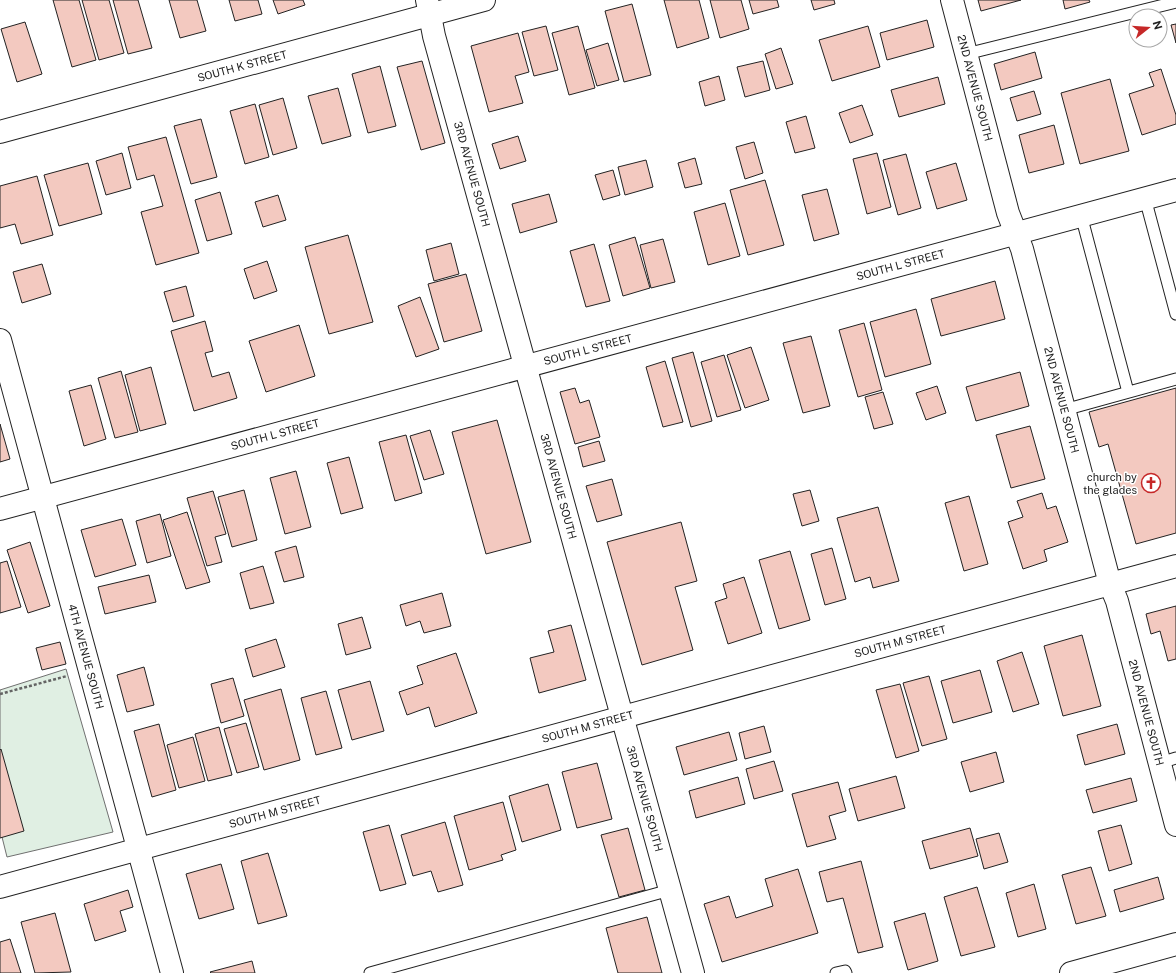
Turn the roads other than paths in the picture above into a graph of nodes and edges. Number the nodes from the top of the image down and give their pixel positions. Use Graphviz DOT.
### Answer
graph roads {
  1 [pos="484,0"];
  2 [pos="952,0"];
  3 [pos="1176,2"];
  4 [pos="429,7"];
  5 [pos="966,54"];
  6 [pos="0,132"];
  7 [pos="1176,190"];
  8 [pos="1145,198"];
  9 [pos="1081,215"];
  10 [pos="1014,234"];
  11 [pos="1176,314"];
  12 [pos="0,340"];
  13 [pos="526,366"];
  14 [pos="1176,378"];
  15 [pos="1128,392"];
  16 [pos="1064,410"];
  17 [pos="42,498"];
  18 [pos="0,510"];
  19 [pos="1176,566"];
  20 [pos="1110,584"];
  21 [pos="622,718"];
  22 [pos="1168,761"];
  23 [pos="1176,825"];
  24 [pos="138,850"];
  25 [pos="0,887"];
  26 [pos="670,890"];
  27 [pos="1176,944"];
  28 [pos="172,973"];
  29 [pos="370,973"];
  30 [pos="693,973"];
  31 [pos="836,973"];
  32 [pos="846,973"];
  33 [pos="1071,973"];
  1 -- 4 [label="street, SOUTH K STREET"];
  2 -- 5 [label="street, 2ND AVENUE SOUTH"];
  3 -- 5 [label="lane"];
  4 -- 6 [label="street, SOUTH K STREET"];
  4 -- 13 [label="street, 3RD AVENUE SOUTH"];
  5 -- 10 [label="street, 2ND AVENUE SOUTH"];
  7 -- 8 [label="street, SOUTH L STREET"];
  8 -- 9 [label="street, SOUTH L STREET"];
  8 -- 11 [label="lane"];
  9 -- 10 [label="street, SOUTH L STREET"];
  9 -- 15 [label="lane"];
  10 -- 13 [label="street, SOUTH L STREET"];
  10 -- 16 [label="street, 2ND AVENUE SOUTH"];
  12 -- 17 [label="street, 4TH AVENUE SOUTH"];
  13 -- 17 [label="street, SOUTH L STREET"];
  13 -- 21 [label="street, 3RD AVENUE SOUTH"];
  14 -- 15 [label="lane"];
  15 -- 16 [label="lane"];
  16 -- 20 [label="street, 2ND AVENUE SOUTH"];
  17 -- 18 [label="street, SOUTH L STREET"];
  17 -- 24 [label="street, 4TH AVENUE SOUTH"];
  19 -- 20 [label="street, SOUTH M STREET"];
  20 -- 21 [label="street, SOUTH M STREET"];
  20 -- 22 [label="street, 2ND AVENUE SOUTH"];
  21 -- 24 [label="street, SOUTH M STREET"];
  21 -- 26 [label="street, 3RD AVENUE SOUTH"];
  22 -- 23 [label="street, 2ND AVENUE SOUTH"];
  24 -- 25 [label="street, SOUTH M STREET"];
  24 -- 28 [label="street, 4TH AVENUE SOUTH"];
  26 -- 29 [label="lane"];
  26 -- 30 [label="street, 3RD AVENUE SOUTH"];
  27 -- 33 [label="street"];
  31 -- 32 [label="lane"];
}
